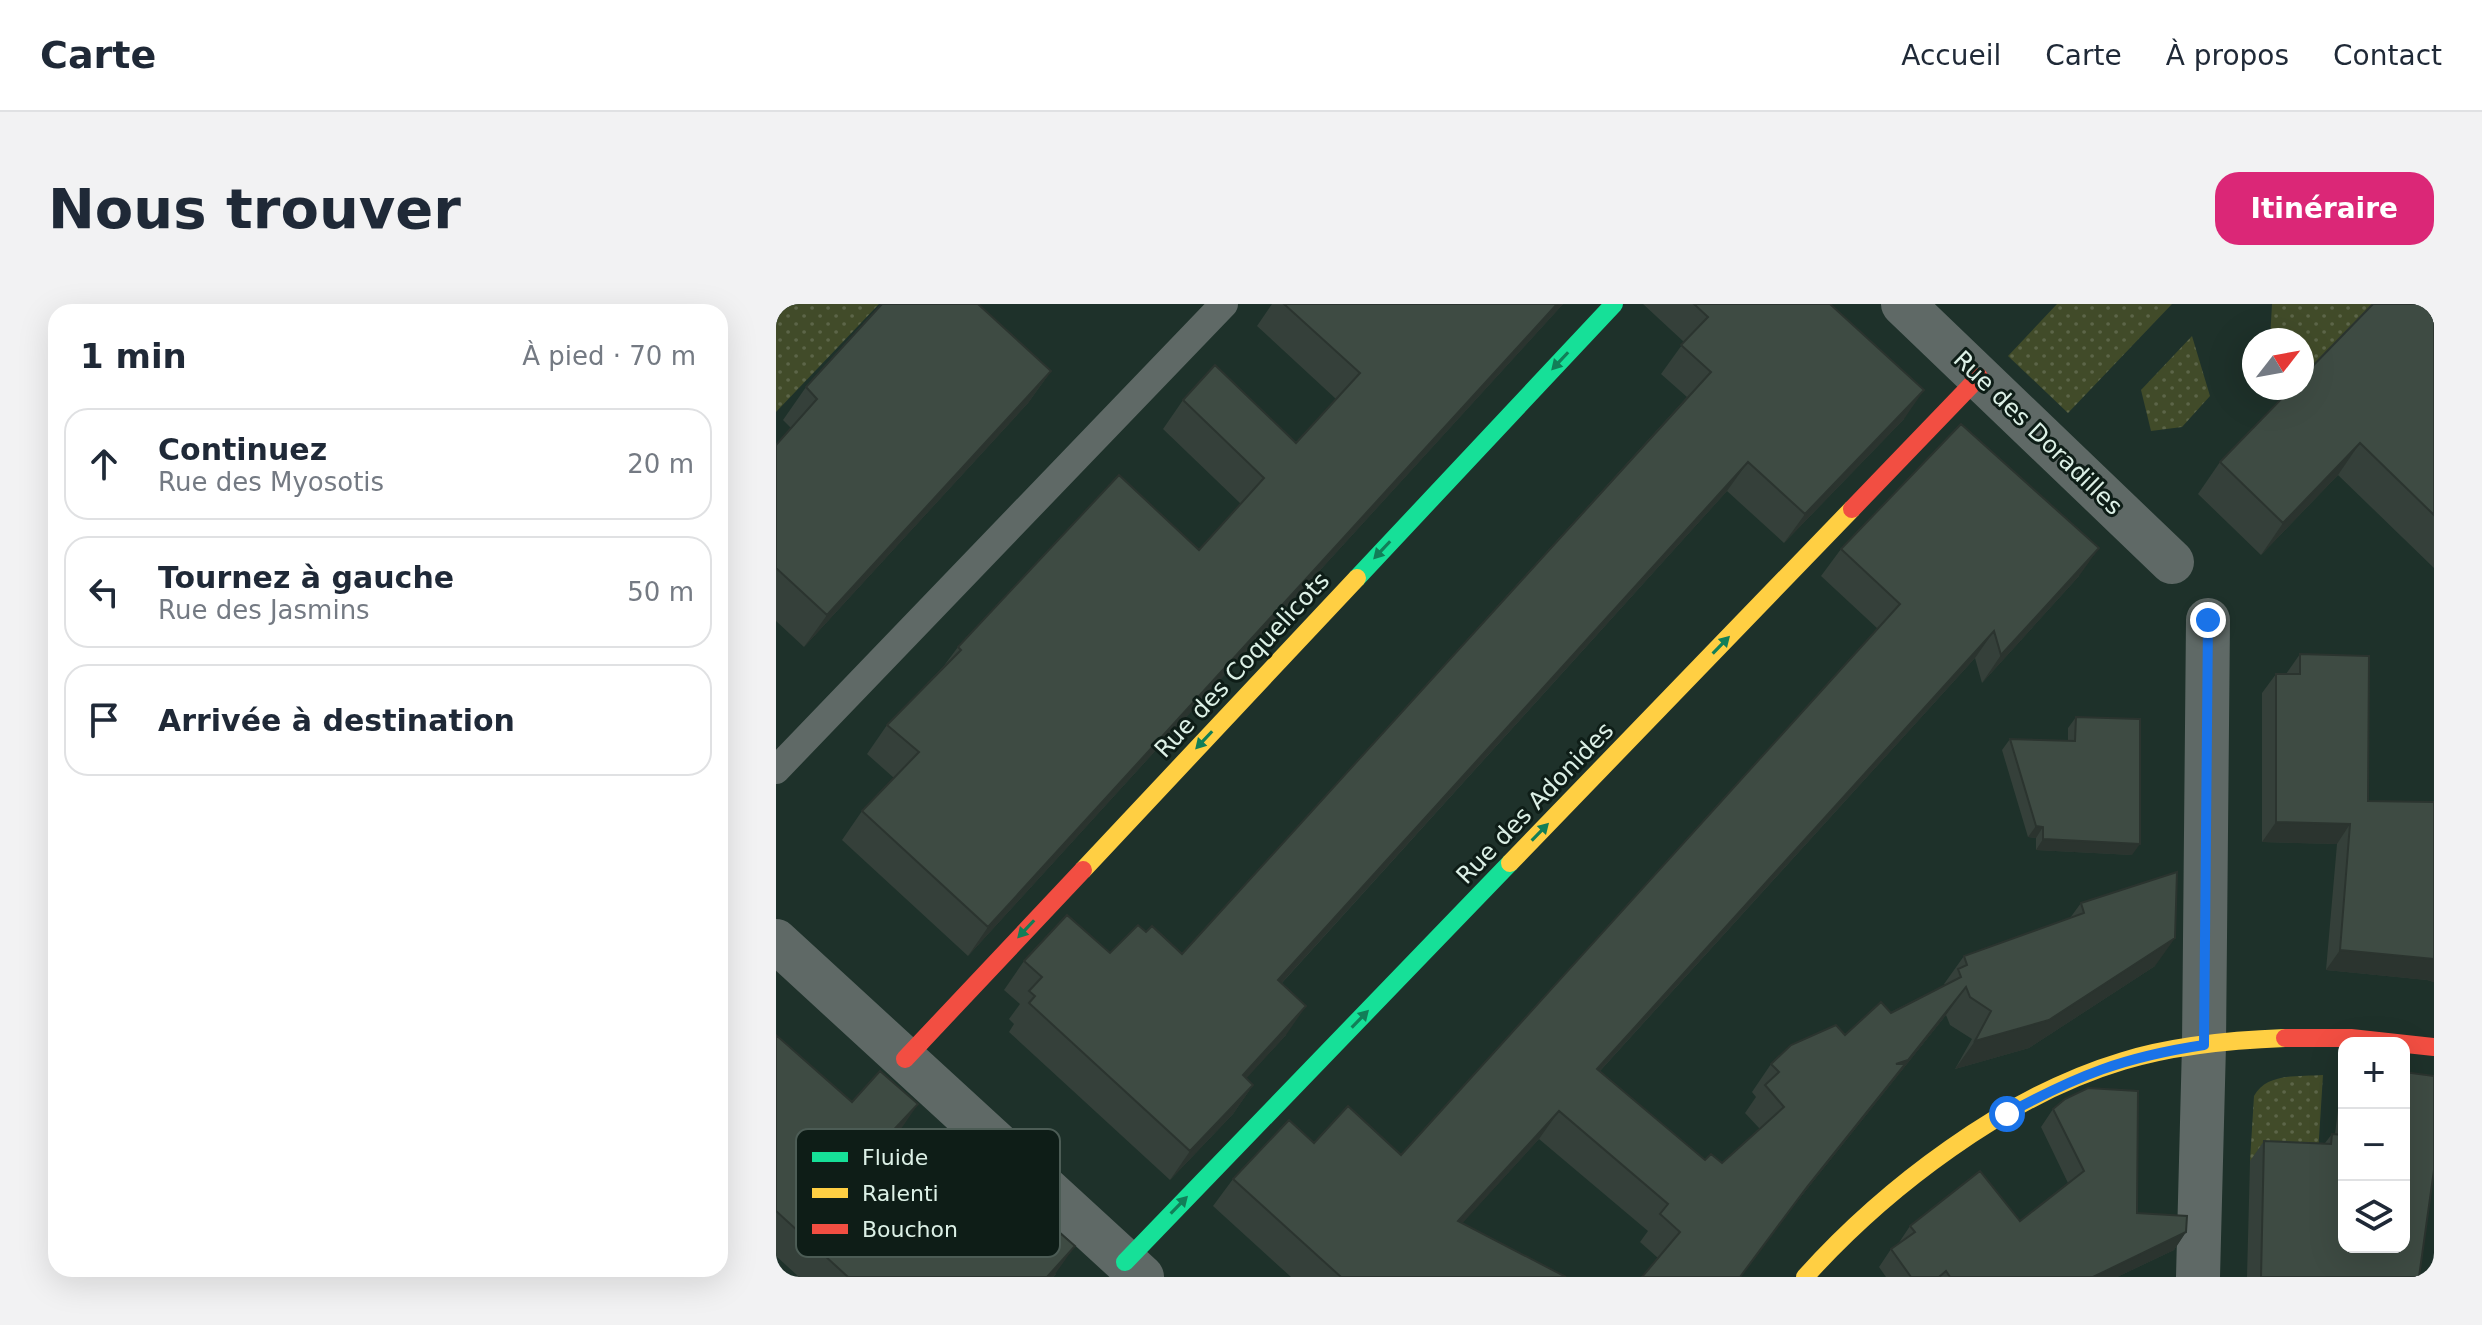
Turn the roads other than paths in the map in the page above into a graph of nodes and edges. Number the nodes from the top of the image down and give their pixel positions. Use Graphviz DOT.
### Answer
graph roads {
  1 [pos="1224,304"];
  2 [pos="1614,304"];
  3 [pos="1903,304"];
  4 [pos="1979,377"];
  5 [pos="2172,562"];
  6 [pos="2208,620"];
  7 [pos="776,770"];
  8 [pos="776,941"];
  9 [pos="2204,1045"];
  10 [pos="2434,1047"];
  11 [pos="905,1059"];
  12 [pos="981,1129"];
  13 [pos="1060,1202"];
  14 [pos="1133,1269"];
  15 [pos="1805,1277"];
  16 [pos="2198,1277"];
  1 -- 7 [label="lane"];
  2 -- 11 [label="street, Rue des Coquelicots, one-way"];
  3 -- 4 [label="street, Rue des Doradilles"];
  4 -- 5 [label="street, Rue des Doradilles"];
  14 -- 4 [label="street, Rue des Adonides, one-way"];
  6 -- 9 [label="street"];
  8 -- 11 [label="street"];
  9 -- 10 [label="street"];
  9 -- 15 [label="street"];
  9 -- 16 [label="street"];
  11 -- 12 [label="street"];
  13 -- 14 [label="street"];
}
